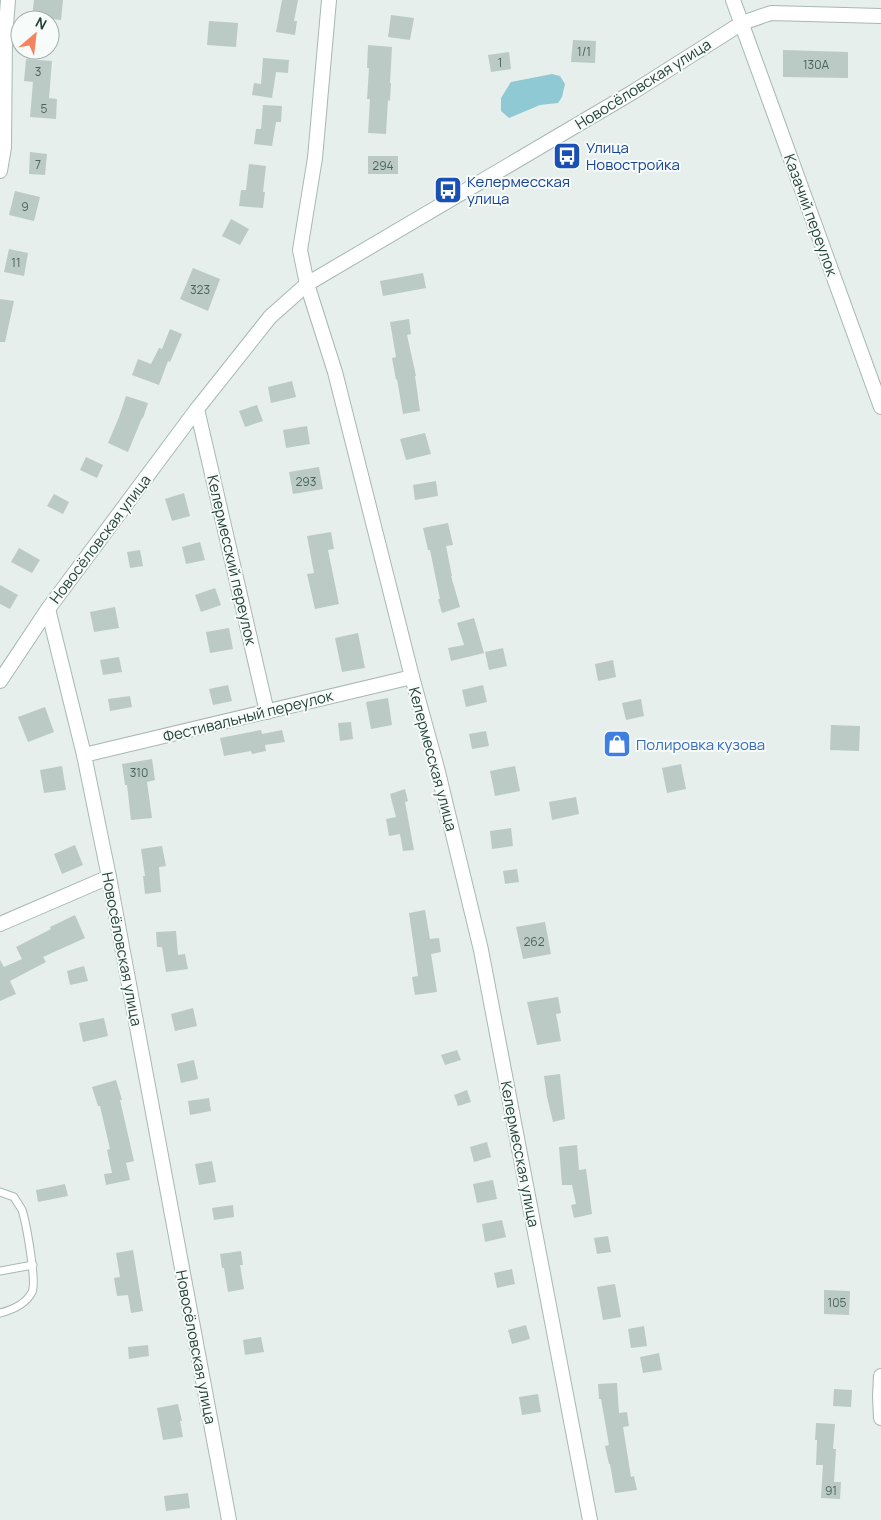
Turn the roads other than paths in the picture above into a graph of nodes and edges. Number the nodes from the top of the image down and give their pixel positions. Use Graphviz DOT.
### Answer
graph roads {
  1 [pos="8,0"];
  2 [pos="329,0"];
  3 [pos="733,0"];
  4 [pos="881,16"];
  5 [pos="742,23"];
  6 [pos="2,38"];
  7 [pos="0,171"];
  8 [pos="307,284"];
  9 [pos="881,408"];
  10 [pos="197,409"];
  11 [pos="48,608"];
  12 [pos="412,677"];
  13 [pos="0,681"];
  14 [pos="266,712"];
  15 [pos="84,755"];
  16 [pos="109,877"];
  17 [pos="0,924"];
  18 [pos="0,1192"];
  19 [pos="33,1265"];
  20 [pos="0,1271"];
  21 [pos="0,1313"];
  22 [pos="881,1376"];
  23 [pos="881,1418"];
  24 [pos="229,1520"];
  25 [pos="590,1520"];
  1 -- 6 [label="street"];
  2 -- 8 [label="street, Келермесская улица"];
  3 -- 5 [label="street"];
  4 -- 5 [label="street, Новосёловская улица"];
  5 -- 8 [label="street, Новосёловская улица"];
  5 -- 9 [label="street, Казачий переулок"];
  6 -- 7 [label="street"];
  8 -- 10 [label="street, Новосёловская улица"];
  8 -- 12 [label="street, Келермесская улица"];
  10 -- 11 [label="street, Новосёловская улица"];
  10 -- 14 [label="street, Келермесский переулок"];
  11 -- 13 [label="street"];
  11 -- 15 [label="street, Новосёловская улица"];
  12 -- 14 [label="street, Фестивальный переулок"];
  12 -- 25 [label="street, Келермесская улица"];
  14 -- 15 [label="street, Фестивальный переулок"];
  15 -- 16 [label="street, Новосёловская улица"];
  16 -- 17 [label="street"];
  16 -- 24 [label="street, Новосёловская улица"];
  18 -- 19 [label="lane"];
  19 -- 20 [label="lane"];
  19 -- 21 [label="lane"];
  22 -- 23 [label="street"];
}
